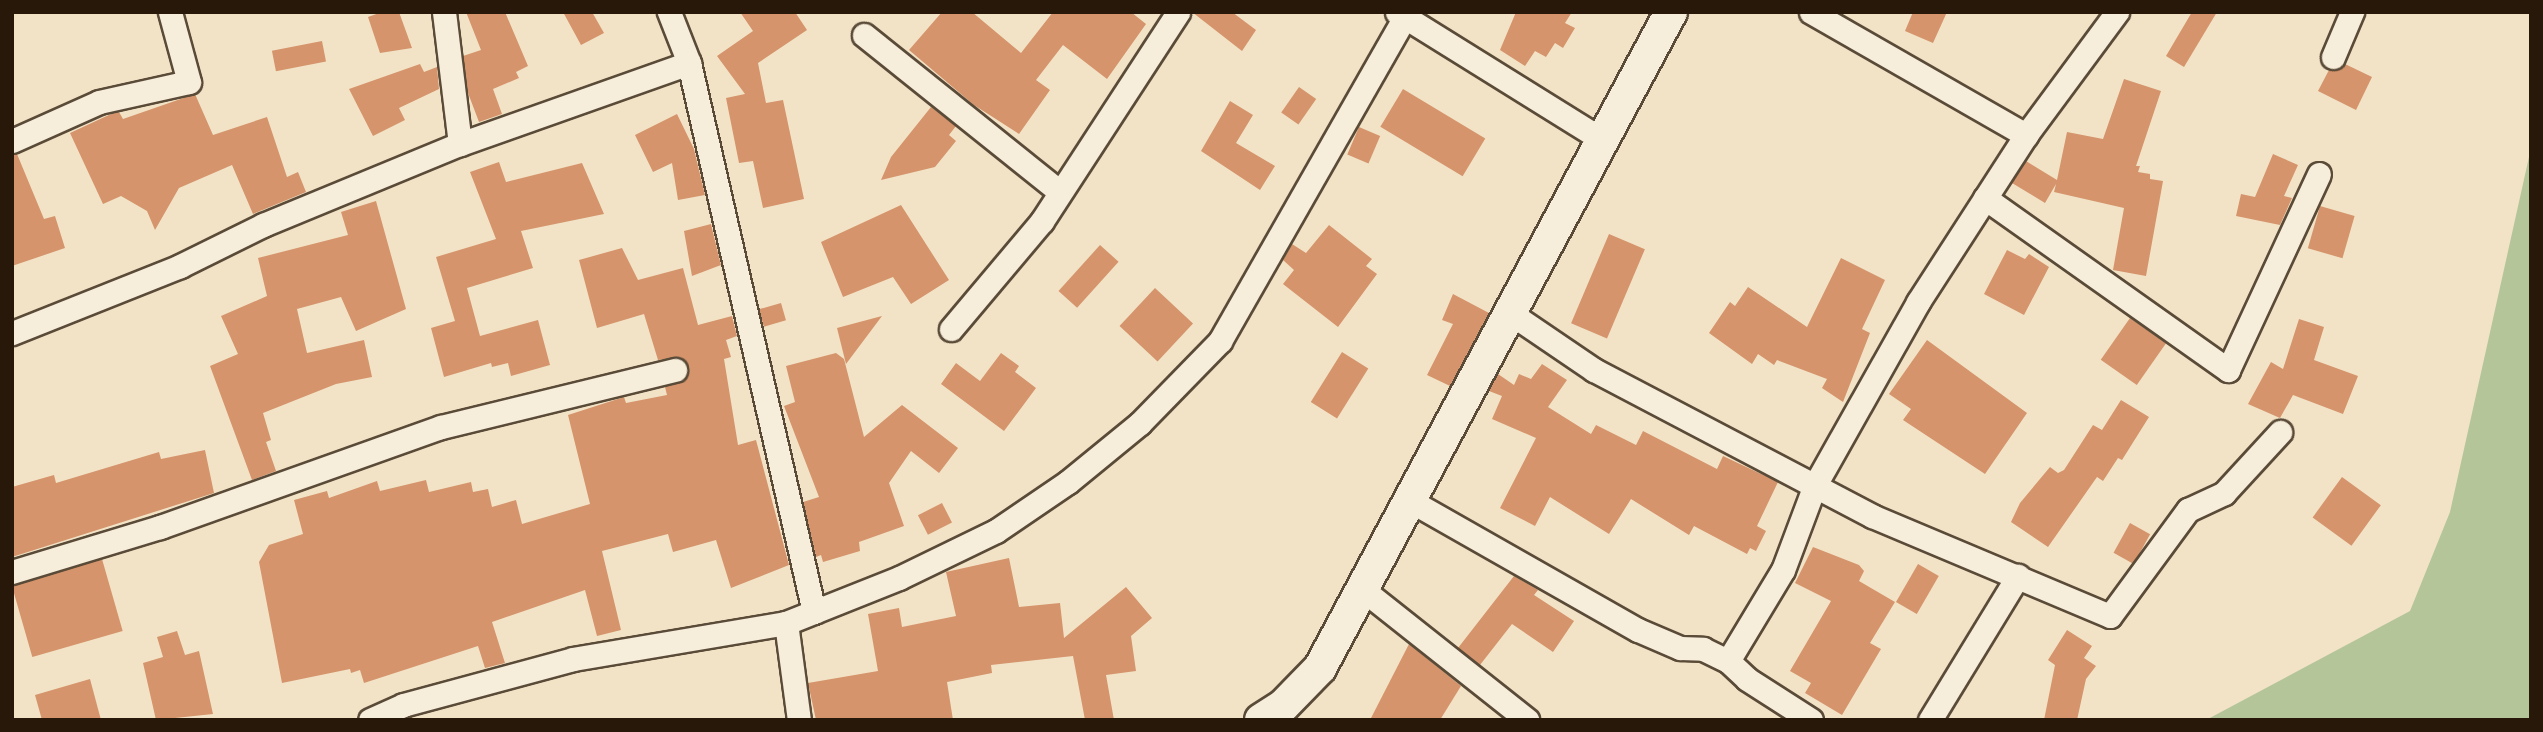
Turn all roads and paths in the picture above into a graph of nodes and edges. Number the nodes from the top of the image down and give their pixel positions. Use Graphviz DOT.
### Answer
graph roads {
  1 [pos="170,12"];
  2 [pos="444,12"];
  3 [pos="669,12"];
  4 [pos="1178,12"];
  5 [pos="1671,12"];
  6 [pos="1811,12"];
  7 [pos="2117,12"];
  8 [pos="2352,12"];
  9 [pos="1403,14"];
  10 [pos="864,35"];
  11 [pos="2333,57"];
  12 [pos="689,63"];
  13 [pos="2026,135"];
  14 [pos="12,141"];
  15 [pos="1604,141"];
  16 [pos="460,144"];
  17 [pos="2319,174"];
  18 [pos="1060,192"];
  19 [pos="1985,198"];
  20 [pos="1513,314"];
  21 [pos="951,329"];
  22 [pos="12,333"];
  23 [pos="675,370"];
  24 [pos="2280,432"];
  25 [pos="1815,485"];
  26 [pos="1409,500"];
  27 [pos="12,572"];
  28 [pos="2018,576"];
  29 [pos="1362,589"];
  30 [pos="814,612"];
  31 [pos="786,622"];
  32 [pos="1728,661"];
  33 [pos="1524,719"];
  34 [pos="370,720"];
  35 [pos="799,720"];
  36 [pos="1261,720"];
  37 [pos="1811,720"];
  38 [pos="1930,720"];
  1 -- 14 [label="street"];
  2 -- 16 [label="street"];
  3 -- 12 [label="street"];
  4 -- 18 [label="street"];
  5 -- 15 [label="street"];
  6 -- 13 [label="street"];
  7 -- 13 [label="street"];
  8 -- 11 [label="street"];
  9 -- 15 [label="street"];
  9 -- 30 [label="street"];
  10 -- 18 [label="street"];
  12 -- 16 [label="street"];
  12 -- 30 [label="street"];
  13 -- 19 [label="street"];
  15 -- 20 [label="street"];
  16 -- 22 [label="street"];
  17 -- 19 [label="street"];
  18 -- 21 [label="street"];
  19 -- 25 [label="street"];
  20 -- 25 [label="street"];
  20 -- 26 [label="street"];
  23 -- 27 [label="street"];
  24 -- 28 [label="street"];
  25 -- 28 [label="street"];
  25 -- 32 [label="street"];
  26 -- 29 [label="street"];
  26 -- 32 [label="street"];
  28 -- 38 [label="street"];
  29 -- 33 [label="street"];
  29 -- 36 [label="street"];
  30 -- 31 [label="street"];
  31 -- 34 [label="street"];
  31 -- 35 [label="street"];
  32 -- 37 [label="street"];
}
